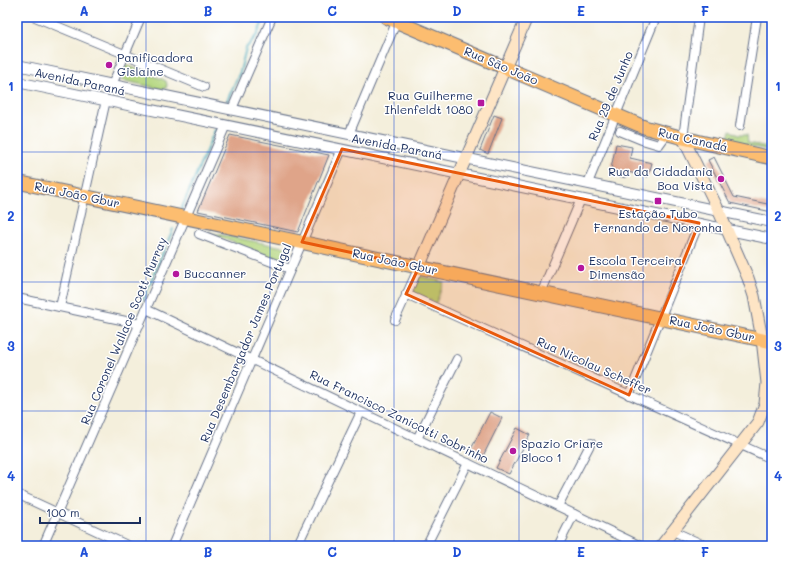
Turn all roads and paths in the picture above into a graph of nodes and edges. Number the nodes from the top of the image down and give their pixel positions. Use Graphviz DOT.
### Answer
graph roads {
  1 [pos="35,17"];
  2 [pos="140,17"];
  3 [pos="272,17"];
  4 [pos="527,17"];
  5 [pos="656,17"];
  6 [pos="698,17"];
  7 [pos="757,17"];
  8 [pos="394,19"];
  9 [pos="124,54"];
  10 [pos="17,65"];
  11 [pos="505,68"];
  12 [pos="17,82"];
  13 [pos="112,85"];
  14 [pos="204,87"];
  15 [pos="106,100"];
  16 [pos="232,109"];
  17 [pos="616,116"];
  18 [pos="226,125"];
  19 [pos="638,125"];
  20 [pos="740,126"];
  21 [pos="620,131"];
  22 [pos="348,134"];
  23 [pos="667,134"];
  24 [pos="683,138"];
  25 [pos="642,140"];
  26 [pos="342,149"];
  27 [pos="772,158"];
  28 [pos="463,166"];
  29 [pos="17,182"];
  30 [pos="588,183"];
  31 [pos="85,196"];
  32 [pos="581,199"];
  33 [pos="720,215"];
  34 [pos="186,218"];
  35 [pos="772,222"];
  36 [pos="699,223"];
  37 [pos="726,229"];
  38 [pos="199,234"];
  39 [pos="772,239"];
  40 [pos="302,242"];
  41 [pos="418,267"];
  42 [pos="290,269"];
  43 [pos="542,293"];
  44 [pos="406,294"];
  45 [pos="17,298"];
  46 [pos="60,307"];
  47 [pos="146,309"];
  48 [pos="661,318"];
  49 [pos="395,320"];
  50 [pos="140,324"];
  51 [pos="767,340"];
  52 [pos="252,359"];
  53 [pos="457,359"];
  54 [pos="629,395"];
  55 [pos="361,412"];
  56 [pos="417,439"];
  57 [pos="591,443"];
  58 [pos="741,445"];
  59 [pos="772,459"];
  60 [pos="468,463"];
  61 [pos="17,494"];
  62 [pos="558,506"];
  63 [pos="58,513"];
  64 [pos="574,514"];
  65 [pos="673,530"];
  66 [pos="43,546"];
  67 [pos="129,546"];
  68 [pos="172,546"];
  69 [pos="297,546"];
  70 [pos="426,546"];
  71 [pos="558,546"];
  72 [pos="641,546"];
  73 [pos="661,546"];
  74 [pos="706,546"];
  1 -- 9 [label="street"];
  2 -- 9 [label="street"];
  3 -- 16 [label="street"];
  4 -- 11 [label="main road"];
  5 -- 17 [label="street, Rua 29 de Junho"];
  6 -- 24 [label="street"];
  7 -- 20 [label="street"];
  8 -- 11 [label="main road, Rua São João"];
  8 -- 22 [label="street"];
  9 -- 13 [label="street"];
  9 -- 14 [label="street"];
  10 -- 13 [label="street, Avenida Paraná"];
  11 -- 17 [label="main road, Rua São João"];
  11 -- 28 [label="main road"];
  12 -- 15 [label="street, Avenida Paraná"];
  13 -- 15 [label="street"];
  13 -- 16 [label="street, Avenida Paraná"];
  15 -- 18 [label="street, Avenida Paraná"];
  15 -- 31 [label="street"];
  16 -- 22 [label="street, Avenida Paraná"];
  17 -- 19 [label="main road, Rua Canadá"];
  17 -- 30 [label="street, Rua 29 de Junho"];
  18 -- 26 [label="street, Avenida Paraná"];
  18 -- 34 [label="street, Rua Coronel Wallace Scott Murray"];
  19 -- 23 [label="main road, Rua Canadá"];
  19 -- 25 [label="street"];
  21 -- 25 [label="street"];
  22 -- 28 [label="street, Avenida Paraná"];
  23 -- 24 [label="main road, Rua Canadá"];
  23 -- 25 [label="street"];
  24 -- 27 [label="main road, Rua Canadá"];
  24 -- 33 [label="main road"];
  26 -- 28 [label="street, Avenida Paraná"];
  26 -- 40 [label="street, Rua Desembargador James Portugal"];
  28 -- 30 [label="street, Avenida Paraná"];
  28 -- 32 [label="street, Avenida Paraná"];
  28 -- 41 [label="main road"];
  29 -- 31 [label="main road, Rua João Gbur"];
  30 -- 33 [label="street, Avenida Paraná"];
  31 -- 34 [label="main road, Rua João Gbur"];
  31 -- 46 [label="street"];
  32 -- 36 [label="street, Avenida Paraná"];
  32 -- 43 [label="street"];
  33 -- 35 [label="street, Avenida Paraná"];
  33 -- 37 [label="main road"];
  34 -- 40 [label="main road, Rua João Gbur"];
  34 -- 47 [label="street, Rua Coronel Wallace Scott Murray"];
  36 -- 37 [label="street, Avenida Paraná"];
  36 -- 48 [label="street"];
  37 -- 39 [label="street, Avenida Paraná"];
  37 -- 51 [label="main road"];
  38 -- 42 [label="street"];
  40 -- 41 [label="main road, Rua João Gbur"];
  40 -- 42 [label="street, Rua Desembargador James Portugal"];
  41 -- 43 [label="main road, Rua João Gbur"];
  41 -- 44 [label="street"];
  42 -- 52 [label="street, Rua Desembargador James Portugal"];
  43 -- 48 [label="main road, Rua João Gbur"];
  44 -- 49 [label="street"];
  44 -- 54 [label="street, Rua Nicolau Scheffer"];
  45 -- 46 [label="street"];
  46 -- 50 [label="street"];
  47 -- 50 [label="street, Rua Coronel Wallace Scott Murray"];
  47 -- 52 [label="street, Rua Francisco Zanicotti Sobrinho"];
  48 -- 51 [label="main road, Rua João Gbur"];
  48 -- 54 [label="street"];
  50 -- 63 [label="street, Rua Coronel Wallace Scott Murray"];
  51 -- 58 [label="main road"];
  52 -- 55 [label="street, Rua Francisco Zanicotti Sobrinho"];
  52 -- 68 [label="street, Rua Desembargador James Portugal"];
  53 -- 56 [label="street"];
  54 -- 58 [label="street, Rua Nicolau Scheffer"];
  55 -- 56 [label="street, Rua Francisco Zanicotti Sobrinho"];
  55 -- 69 [label="street"];
  56 -- 60 [label="street, Rua Francisco Zanicotti Sobrinho"];
  57 -- 62 [label="street"];
  58 -- 59 [label="street, Rua Nicolau Scheffer"];
  58 -- 65 [label="main road"];
  60 -- 62 [label="street, Rua Francisco Zanicotti Sobrinho"];
  60 -- 70 [label="street"];
  61 -- 63 [label="street"];
  62 -- 64 [label="street, Rua Francisco Zanicotti Sobrinho"];
  63 -- 66 [label="street, Rua Coronel Wallace Scott Murray"];
  63 -- 67 [label="street"];
  64 -- 71 [label="street"];
  64 -- 72 [label="street, Rua Francisco Zanicotti Sobrinho"];
  65 -- 73 [label="main road"];
  65 -- 74 [label="street"];
}
